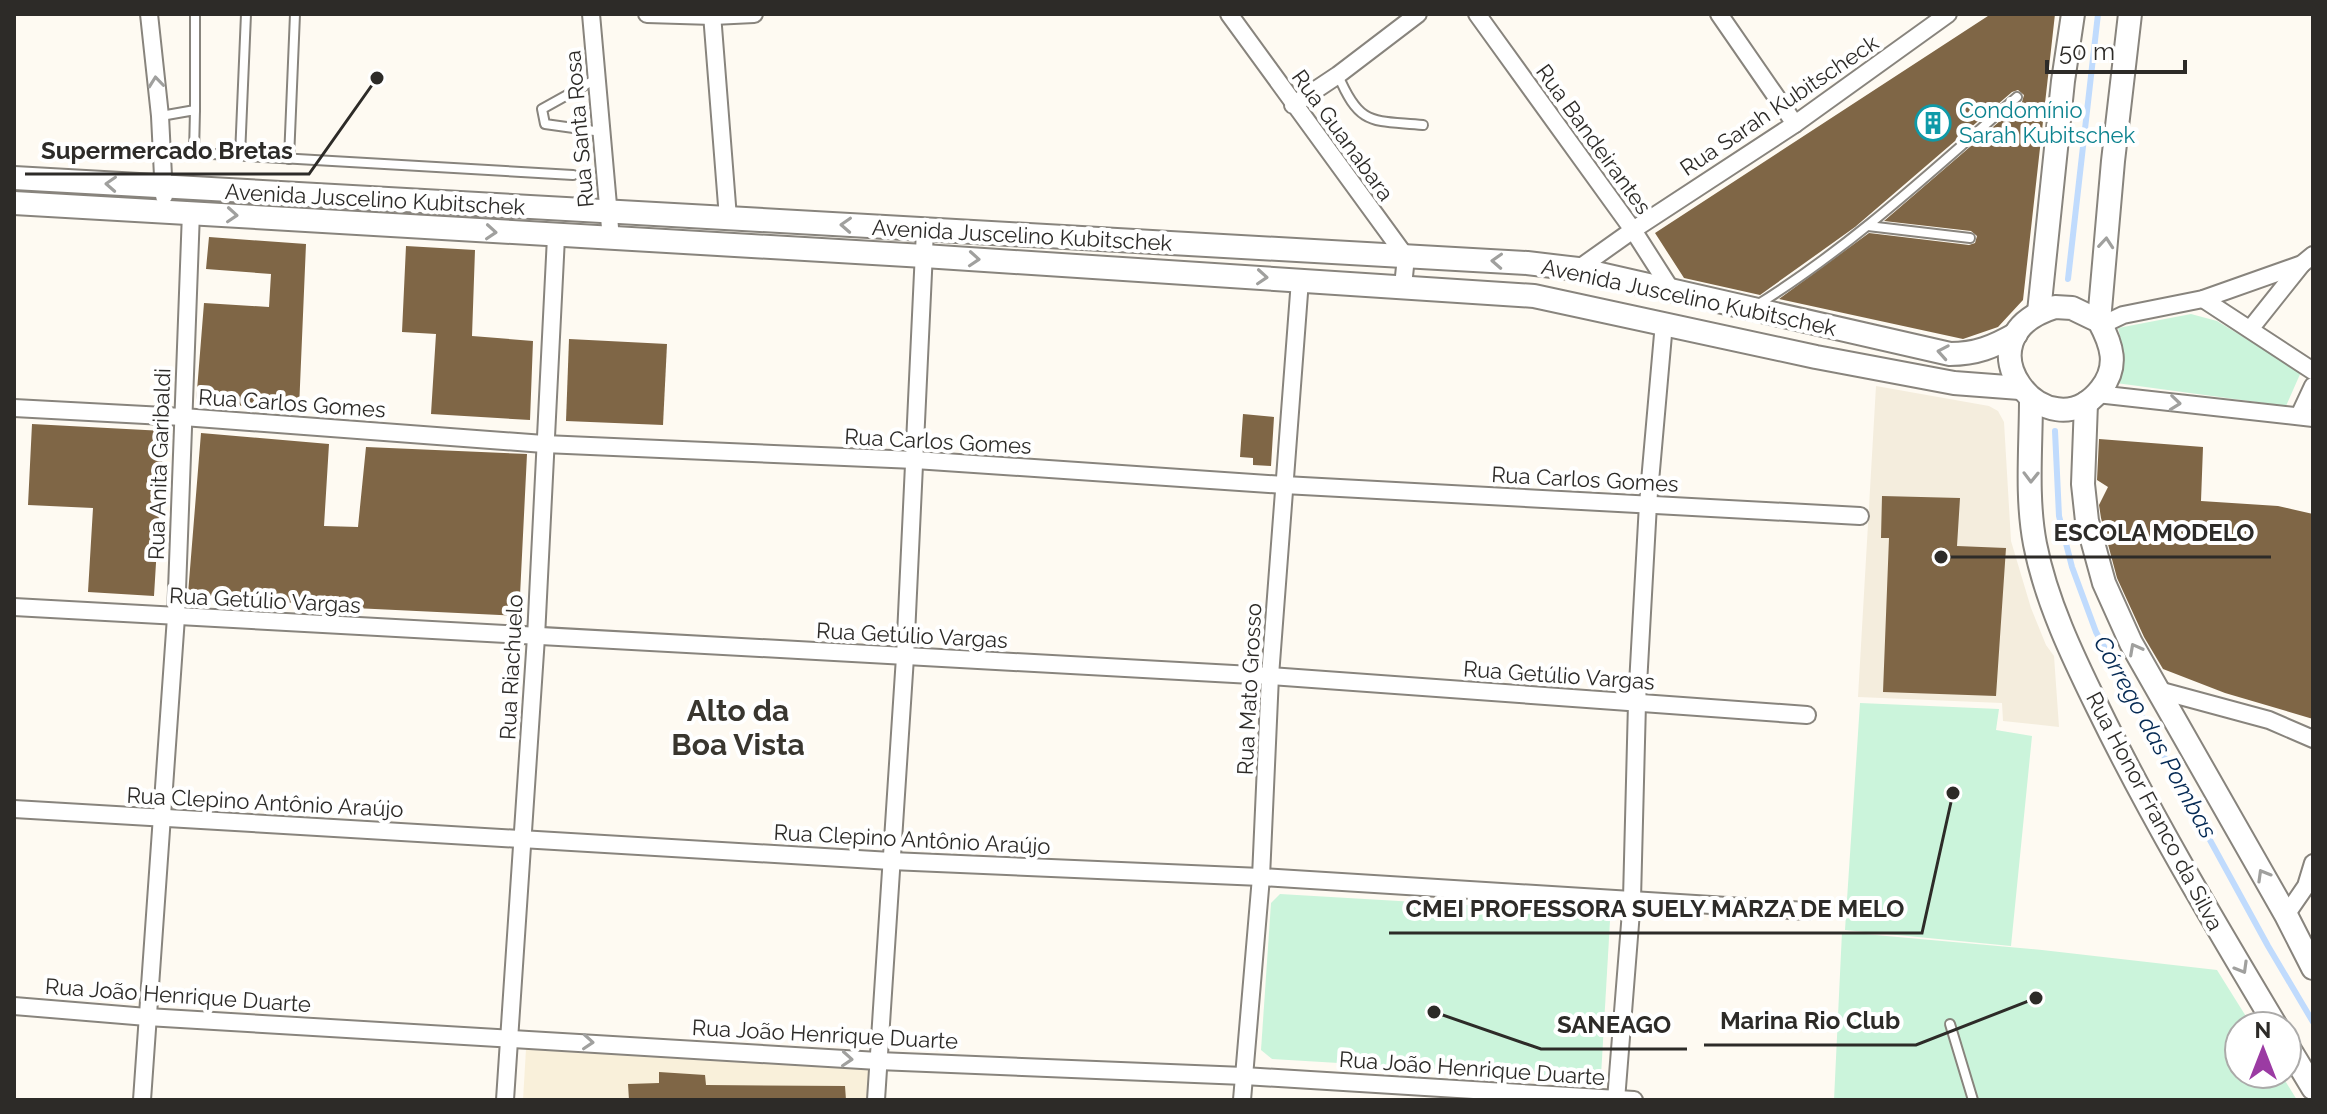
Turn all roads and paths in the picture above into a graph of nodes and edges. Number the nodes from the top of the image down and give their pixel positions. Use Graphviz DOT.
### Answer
graph roads {
  1 [pos="149,14"];
  2 [pos="195,14"];
  3 [pos="246,14"];
  4 [pos="295,14"];
  5 [pos="591,14"];
  6 [pos="647,14"];
  7 [pos="754,14"];
  8 [pos="1229,14"];
  9 [pos="1418,14"];
  10 [pos="1477,14"];
  11 [pos="1719,14"];
  12 [pos="1948,14"];
  13 [pos="2073,14"];
  14 [pos="2130,14"];
  15 [pos="712,15"];
  16 [pos="1338,75"];
  17 [pos="597,79"];
  18 [pos="2017,97"];
  19 [pos="1293,105"];
  20 [pos="195,110"];
  21 [pos="160,116"];
  22 [pos="1795,124"];
  23 [pos="1423,125"];
  24 [pos="602,132"];
  25 [pos="240,156"];
  26 [pos="289,159"];
  27 [pos="573,175"];
  28 [pos="14,178"];
  29 [pos="164,187"];
  30 [pos="14,203"];
  31 [pos="609,211"];
  32 [pos="191,212"];
  33 [pos="165,213"];
  34 [pos="736,219"];
  35 [pos="1868,226"];
  36 [pos="925,230"];
  37 [pos="1633,230"];
  38 [pos="556,237"];
  39 [pos="1970,238"];
  40 [pos="611,239"];
  41 [pos="744,246"];
  42 [pos="1208,246"];
  43 [pos="924,256"];
  44 [pos="1406,257"];
  45 [pos="2308,260"];
  46 [pos="1578,269"];
  47 [pos="1206,274"];
  48 [pos="1300,280"];
  49 [pos="1403,286"];
  50 [pos="1672,291"];
  51 [pos="2203,299"];
  52 [pos="1749,309"];
  53 [pos="2039,312"];
  54 [pos="1664,323"];
  55 [pos="2100,323"];
  56 [pos="2251,328"];
  57 [pos="2016,334"];
  58 [pos="2313,371"];
  59 [pos="2313,386"];
  60 [pos="2026,394"];
  61 [pos="2092,398"];
  62 [pos="14,408"];
  63 [pos="183,417"];
  64 [pos="2306,417"];
  65 [pos="544,444"];
  66 [pos="915,460"];
  67 [pos="1284,485"];
  68 [pos="1648,504"];
  69 [pos="1860,516"];
  70 [pos="14,607"];
  71 [pos="176,617"];
  72 [pos="536,637"];
  73 [pos="905,657"];
  74 [pos="1270,676"];
  75 [pos="2158,690"];
  76 [pos="1637,703"];
  77 [pos="1807,715"];
  78 [pos="2313,739"];
  79 [pos="14,809"];
  80 [pos="161,819"];
  81 [pos="522,837"];
  82 [pos="891,861"];
  83 [pos="2313,863"];
  84 [pos="1261,877"];
  85 [pos="1632,899"];
  86 [pos="1807,911"];
  87 [pos="2286,915"];
  88 [pos="2313,968"];
  89 [pos="14,1006"];
  90 [pos="2267,1010"];
  91 [pos="147,1017"];
  92 [pos="1950,1024"];
  93 [pos="510,1038"];
  94 [pos="878,1061"];
  95 [pos="1244,1076"];
  96 [pos="142,1100"];
  97 [pos="505,1100"];
  98 [pos="876,1100"];
  99 [pos="1242,1100"];
  100 [pos="1616,1100"];
  101 [pos="1634,1100"];
  102 [pos="1973,1100"];
  21 -- 1 [label="street, one-way"];
  2 -- 20 [label="lane"];
  3 -- 25 [label="lane"];
  4 -- 26 [label="lane"];
  5 -- 17 [label="street, Rua Santa Rosa"];
  6 -- 15 [label="street"];
  7 -- 15 [label="street"];
  8 -- 19 [label="street, Rua Guanabara"];
  9 -- 16 [label="street"];
  10 -- 37 [label="street, Rua Bandeirantes"];
  11 -- 22 [label="street"];
  12 -- 22 [label="street, Rua Sarah Kubitscheck"];
  13 -- 53 [label="street"];
  55 -- 14 [label="street, one-way"];
  15 -- 34 [label="street"];
  16 -- 19 [label="street"];
  16 -- 23 [label="lane"];
  17 -- 24 [label="street, Rua Santa Rosa"];
  17 -- 24 [label="lane"];
  18 -- 35 [label="lane"];
  19 -- 44 [label="street, Rua Guanabara"];
  20 -- 21 [label="lane"];
  20 -- 25 [label="lane"];
  21 -- 29 [label="street"];
  22 -- 37 [label="street, Rua Sarah Kubitscheck"];
  24 -- 31 [label="street, Rua Santa Rosa"];
  25 -- 26 [label="lane"];
  26 -- 27 [label="lane"];
  29 -- 28 [label="street, Avenida Juscelino Kubitschek, one-way"];
  29 -- 31 [label="street, Avenida Juscelino Kubitschek"];
  29 -- 33 [label="street"];
  30 -- 33 [label="street, Avenida Juscelino Kubitschek"];
  31 -- 34 [label="street, Avenida Juscelino Kubitschek"];
  31 -- 40 [label="street, Rua Santa Rosa"];
  32 -- 33 [label="street, Avenida Juscelino Kubitschek"];
  32 -- 38 [label="street, Avenida Juscelino Kubitschek, one-way"];
  32 -- 63 [label="street, Rua Anita Garibaldi"];
  36 -- 34 [label="street, Avenida Juscelino Kubitschek, one-way"];
  34 -- 41 [label="street"];
  35 -- 39 [label="lane"];
  35 -- 52 [label="lane"];
  36 -- 42 [label="street, Avenida Juscelino Kubitschek"];
  36 -- 43 [label="street"];
  37 -- 46 [label="street, Rua Sarah Kubitscheck"];
  37 -- 50 [label="street, Rua Bandeirantes"];
  38 -- 40 [label="street, Avenida Juscelino Kubitschek"];
  38 -- 65 [label="street, Rua Riachuelo"];
  40 -- 41 [label="street, Avenida Juscelino Kubitschek"];
  41 -- 43 [label="street, Avenida Juscelino Kubitschek"];
  42 -- 44 [label="street, Avenida Juscelino Kubitschek"];
  42 -- 47 [label="street"];
  43 -- 47 [label="street, Avenida Juscelino Kubitschek, one-way"];
  43 -- 66 [label="street"];
  46 -- 44 [label="street, Avenida Juscelino Kubitschek, one-way"];
  44 -- 49 [label="street"];
  45 -- 51 [label="street"];
  45 -- 56 [label="street"];
  46 -- 50 [label="street, Avenida Juscelino Kubitschek"];
  47 -- 48 [label="street, Avenida Juscelino Kubitschek, one-way"];
  48 -- 49 [label="street, Avenida Juscelino Kubitschek"];
  48 -- 67 [label="street, Rua Mato Grosso"];
  49 -- 54 [label="street, Avenida Juscelino Kubitschek"];
  50 -- 52 [label="street, Avenida Juscelino Kubitschek"];
  51 -- 55 [label="street"];
  51 -- 56 [label="street"];
  57 -- 52 [label="street, Avenida Juscelino Kubitschek, one-way"];
  53 -- 55 [label="street"];
  53 -- 57 [label="street"];
  54 -- 60 [label="street, Avenida Juscelino Kubitschek"];
  54 -- 68 [label="street"];
  55 -- 61 [label="street"];
  56 -- 58 [label="street"];
  57 -- 60 [label="street"];
  59 -- 64 [label="street"];
  60 -- 61 [label="street"];
  60 -- 90 [label="street, Rua Honor Franco da Silva, one-way"];
  61 -- 64 [label="street, one-way"];
  75 -- 61 [label="street, one-way"];
  62 -- 63 [label="street, Rua Carlos Gomes"];
  63 -- 65 [label="street, Rua Carlos Gomes"];
  63 -- 71 [label="street, Rua Anita Garibaldi"];
  65 -- 66 [label="street, Rua Carlos Gomes"];
  65 -- 72 [label="street, Rua Riachuelo"];
  66 -- 67 [label="street, Rua Carlos Gomes"];
  66 -- 73 [label="street"];
  67 -- 68 [label="street, Rua Carlos Gomes"];
  67 -- 74 [label="street, Rua Mato Grosso"];
  68 -- 69 [label="street, Rua Carlos Gomes"];
  68 -- 76 [label="street"];
  70 -- 71 [label="street, Rua Getúlio Vargas"];
  71 -- 72 [label="street, Rua Getúlio Vargas"];
  71 -- 80 [label="street, Rua Anita Garibaldi"];
  72 -- 73 [label="street, Rua Getúlio Vargas"];
  72 -- 81 [label="street, Rua Riachuelo"];
  73 -- 74 [label="street, Rua Getúlio Vargas"];
  73 -- 82 [label="street"];
  74 -- 76 [label="street, Rua Getúlio Vargas"];
  74 -- 84 [label="street, Rua Mato Grosso"];
  75 -- 78 [label="street"];
  87 -- 75 [label="street, one-way"];
  76 -- 77 [label="street, Rua Getúlio Vargas"];
  76 -- 85 [label="street"];
  79 -- 80 [label="street, Rua Clepino Antônio Araújo"];
  80 -- 81 [label="street, Rua Clepino Antônio Araújo"];
  80 -- 91 [label="street, Rua Anita Garibaldi"];
  81 -- 82 [label="street, Rua Clepino Antônio Araújo"];
  81 -- 93 [label="street, Rua Riachuelo"];
  82 -- 84 [label="street, Rua Clepino Antônio Araújo"];
  82 -- 94 [label="street"];
  83 -- 87 [label="street"];
  84 -- 85 [label="street, Rua Clepino Antônio Araújo"];
  84 -- 95 [label="street, Rua Mato Grosso"];
  85 -- 86 [label="street, Rua Clepino Antônio Araújo"];
  85 -- 100 [label="street"];
  87 -- 88 [label="street"];
  89 -- 91 [label="street, Rua João Henrique Duarte"];
  91 -- 93 [label="street, Rua João Henrique Duarte"];
  91 -- 96 [label="street, Rua Anita Garibaldi"];
  92 -- 102 [label="lane"];
  93 -- 94 [label="street, Rua João Henrique Duarte, one-way"];
  93 -- 97 [label="street, Rua Riachuelo"];
  94 -- 95 [label="street, Rua João Henrique Duarte"];
  94 -- 98 [label="street"];
  95 -- 99 [label="street, Rua Mato Grosso"];
  95 -- 100 [label="street, Rua João Henrique Duarte"];
  100 -- 101 [label="street, Rua João Henrique Duarte"];
}
